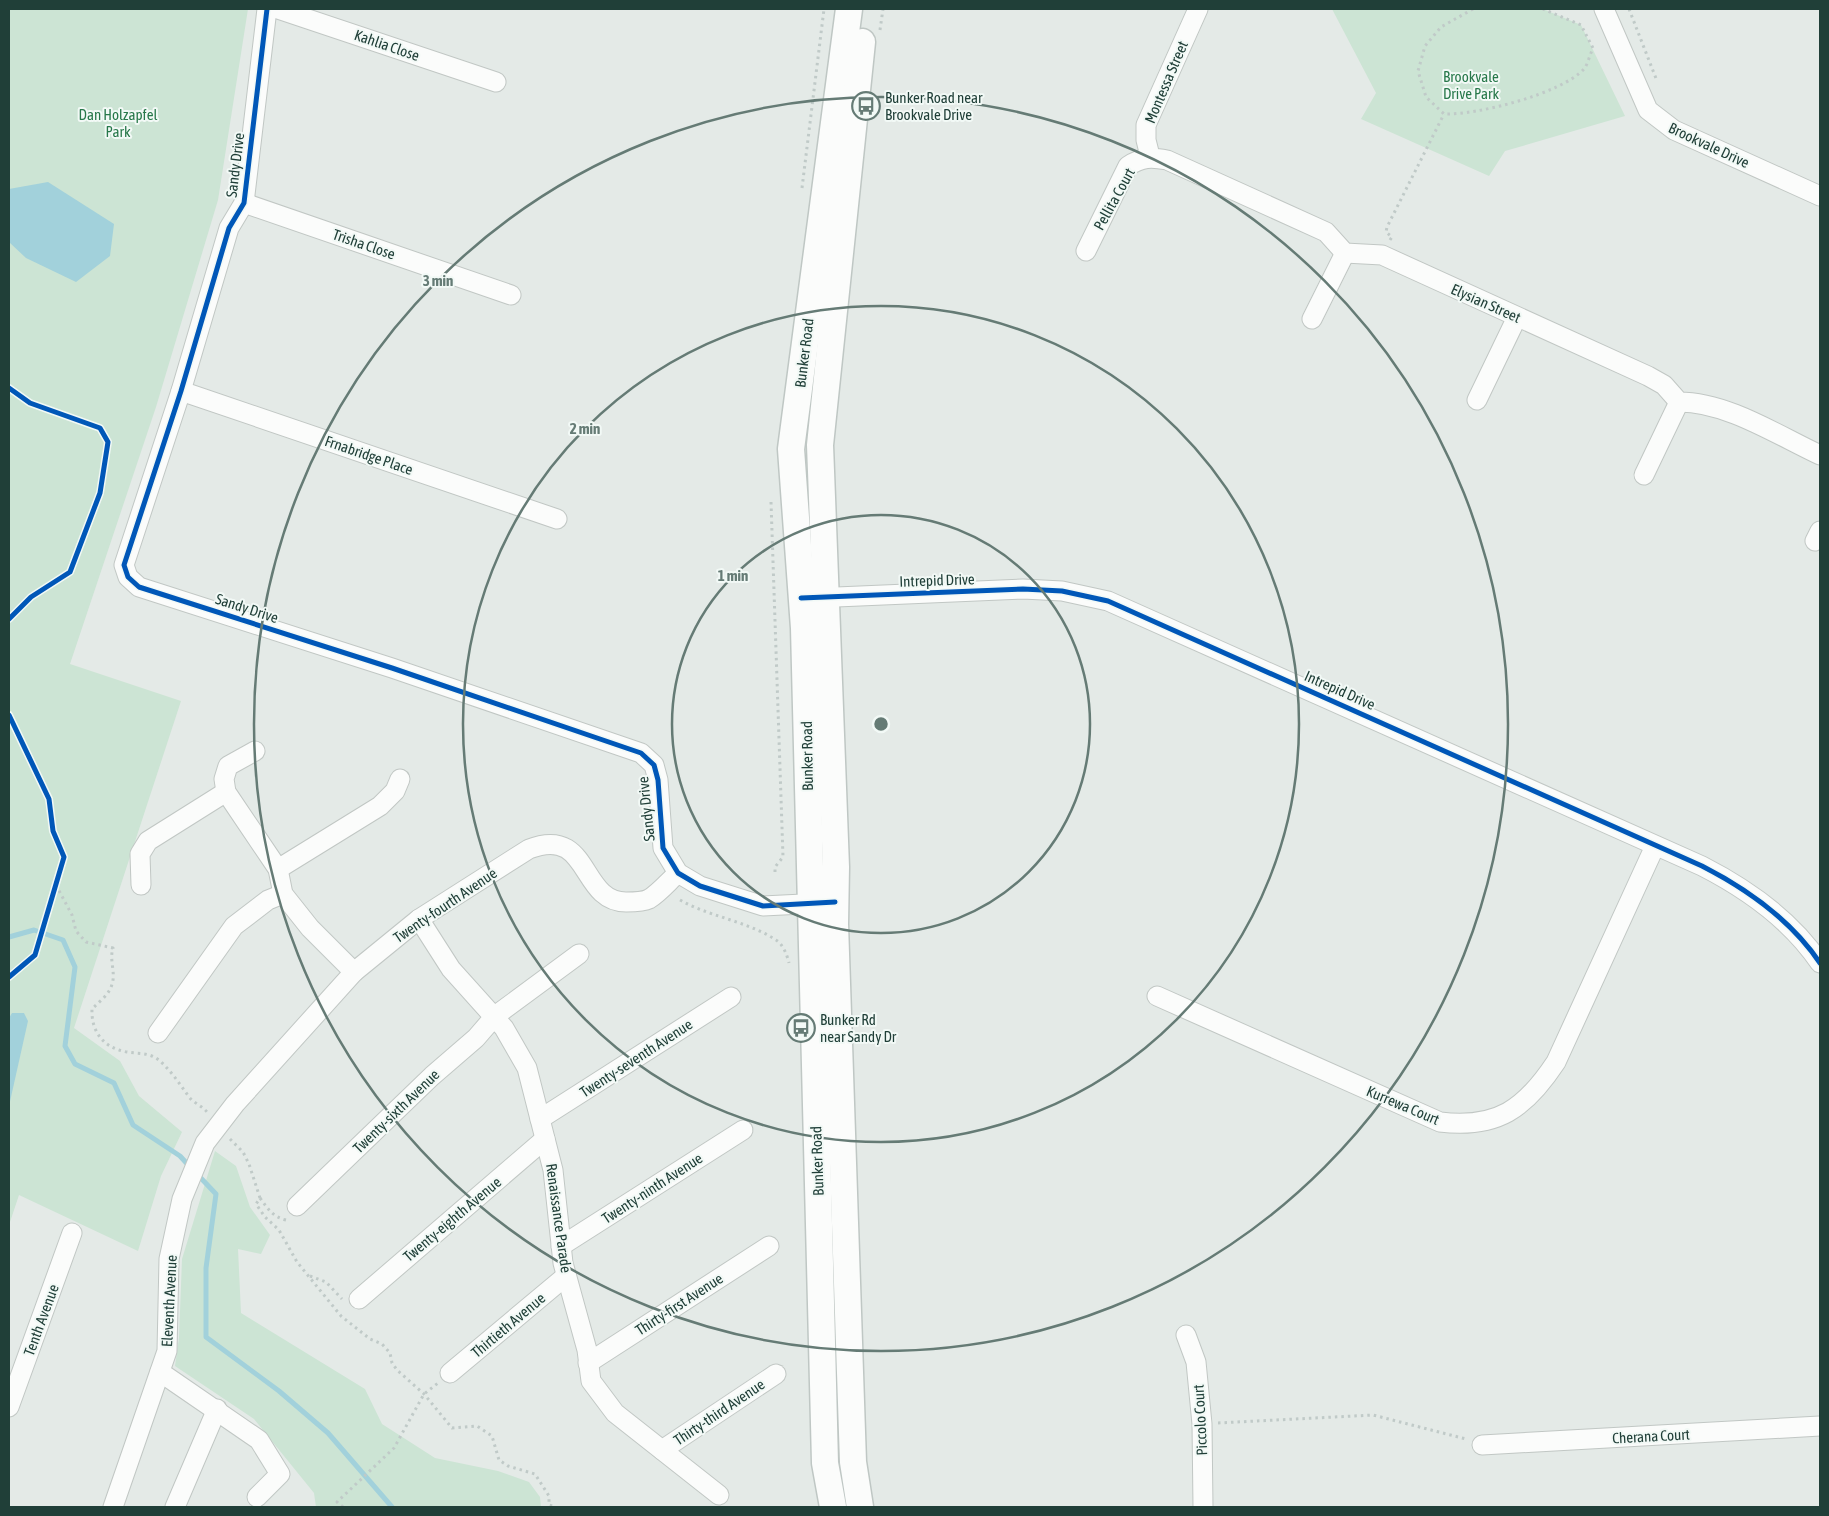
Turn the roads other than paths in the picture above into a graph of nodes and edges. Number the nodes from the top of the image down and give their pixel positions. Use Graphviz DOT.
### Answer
graph roads {
  1 [pos="267,9"];
  2 [pos="278,9"];
  3 [pos="849,9"];
  4 [pos="866,9"];
  5 [pos="1198,9"];
  6 [pos="1604,9"];
  7 [pos="496,82"];
  8 [pos="1150,156"];
  9 [pos="1820,196"];
  10 [pos="244,203"];
  11 [pos="1086,251"];
  12 [pos="1345,253"];
  13 [pos="511,295"];
  14 [pos="1517,317"];
  15 [pos="1312,319"];
  16 [pos="181,391"];
  17 [pos="1477,400"];
  18 [pos="1679,402"];
  19 [pos="1820,455"];
  20 [pos="1644,475"];
  21 [pos="557,519"];
  22 [pos="813,598"];
  23 [pos="255,751"];
  24 [pos="400,779"];
  25 [pos="226,792"];
  26 [pos="1654,846"];
  27 [pos="278,869"];
  28 [pos="678,873"];
  29 [pos="141,885"];
  30 [pos="283,894"];
  31 [pos="835,902"];
  32 [pos="809,904"];
  33 [pos="419,919"];
  34 [pos="579,954"];
  35 [pos="1820,963"];
  36 [pos="354,972"];
  37 [pos="1158,996"];
  38 [pos="732,997"];
  39 [pos="495,1016"];
  40 [pos="158,1033"];
  41 [pos="540,1120"];
  42 [pos="218,1125"];
  43 [pos="743,1130"];
  44 [pos="546,1140"];
  45 [pos="297,1206"];
  46 [pos="72,1233"];
  47 [pos="561,1246"];
  48 [pos="769,1246"];
  49 [pos="566,1276"];
  50 [pos="359,1299"];
  51 [pos="1186,1335"];
  52 [pos="588,1363"];
  53 [pos="160,1372"];
  54 [pos="450,1373"];
  55 [pos="776,1374"];
  56 [pos="9,1407"];
  57 [pos="217,1409"];
  58 [pos="1820,1426"];
  59 [pos="1482,1445"];
  60 [pos="662,1450"];
  61 [pos="852,1462"];
  62 [pos="825,1463"];
  63 [pos="719,1495"];
  64 [pos="257,1497"];
  65 [pos="113,1507"];
  66 [pos="174,1507"];
  67 [pos="833,1507"];
  68 [pos="860,1507"];
  69 [pos="1203,1507"];
  1 -- 10 [label="street, Sandy Drive"];
  2 -- 7 [label="street, Kahlia Close"];
  3 -- 22 [label="main road, Bunker Road"];
  4 -- 22 [label="main road, Bunker Road"];
  5 -- 8 [label="street, Montessa Street"];
  6 -- 9 [label="street, Brookvale Drive"];
  8 -- 11 [label="street, Pellita Court"];
  8 -- 12 [label="street"];
  10 -- 13 [label="street, Trisha Close"];
  10 -- 16 [label="street, Sandy Drive"];
  12 -- 14 [label="street, Elysian Street"];
  12 -- 15 [label="street"];
  14 -- 17 [label="street"];
  14 -- 18 [label="street, Elysian Street"];
  16 -- 21 [label="street, Frnabridge Place"];
  16 -- 28 [label="street, Sandy Drive"];
  18 -- 19 [label="street"];
  18 -- 20 [label="street"];
  22 -- 26 [label="street, Intrepid Drive"];
  22 -- 31 [label="main road, Bunker Road"];
  22 -- 32 [label="main road, Bunker Road"];
  23 -- 25 [label="street"];
  24 -- 27 [label="street"];
  25 -- 27 [label="street"];
  25 -- 29 [label="street"];
  26 -- 35 [label="street, Intrepid Drive"];
  26 -- 37 [label="street, Kurrewa Court"];
  27 -- 30 [label="street"];
  28 -- 32 [label="street, Sandy Drive"];
  28 -- 33 [label="street, Twenty-fourth Avenue"];
  30 -- 36 [label="street"];
  30 -- 40 [label="street"];
  31 -- 32 [label="street, Sandy Drive"];
  31 -- 61 [label="main road, Bunker Road"];
  32 -- 62 [label="main road, Bunker Road"];
  33 -- 36 [label="street, Twenty-fourth Avenue"];
  33 -- 39 [label="street, Renaissance Parade"];
  34 -- 39 [label="street, Twenty-sixth Avenue"];
  36 -- 42 [label="street, Twenty-fourth Avenue"];
  38 -- 41 [label="street, Twenty-seventh Avenue"];
  39 -- 41 [label="street, Renaissance Parade"];
  39 -- 45 [label="street, Twenty-sixth Avenue"];
  41 -- 44 [label="street, Renaissance Parade"];
  42 -- 53 [label="street, Eleventh Avenue"];
  43 -- 47 [label="street, Twenty-ninth Avenue"];
  44 -- 47 [label="street, Renaissance Parade"];
  44 -- 50 [label="street, Twenty-eighth Avenue"];
  46 -- 56 [label="street, Tenth Avenue"];
  47 -- 49 [label="street, Renaissance Parade"];
  48 -- 52 [label="street, Thirty-first Avenue"];
  49 -- 52 [label="street, Renaissance Parade"];
  49 -- 54 [label="street, Thirtieth Avenue"];
  51 -- 69 [label="street, Piccolo Court"];
  52 -- 60 [label="street, Renaissance Parade"];
  53 -- 57 [label="street"];
  53 -- 65 [label="street, Eleventh Avenue"];
  55 -- 60 [label="street, Thirty-third Avenue"];
  57 -- 64 [label="street"];
  57 -- 66 [label="street"];
  58 -- 59 [label="street, Cherana Court"];
  60 -- 63 [label="street, Renaissance Parade"];
  61 -- 62 [label="main road"];
  61 -- 68 [label="main road, Bunker Road"];
  62 -- 67 [label="main road, Bunker Road"];
}
